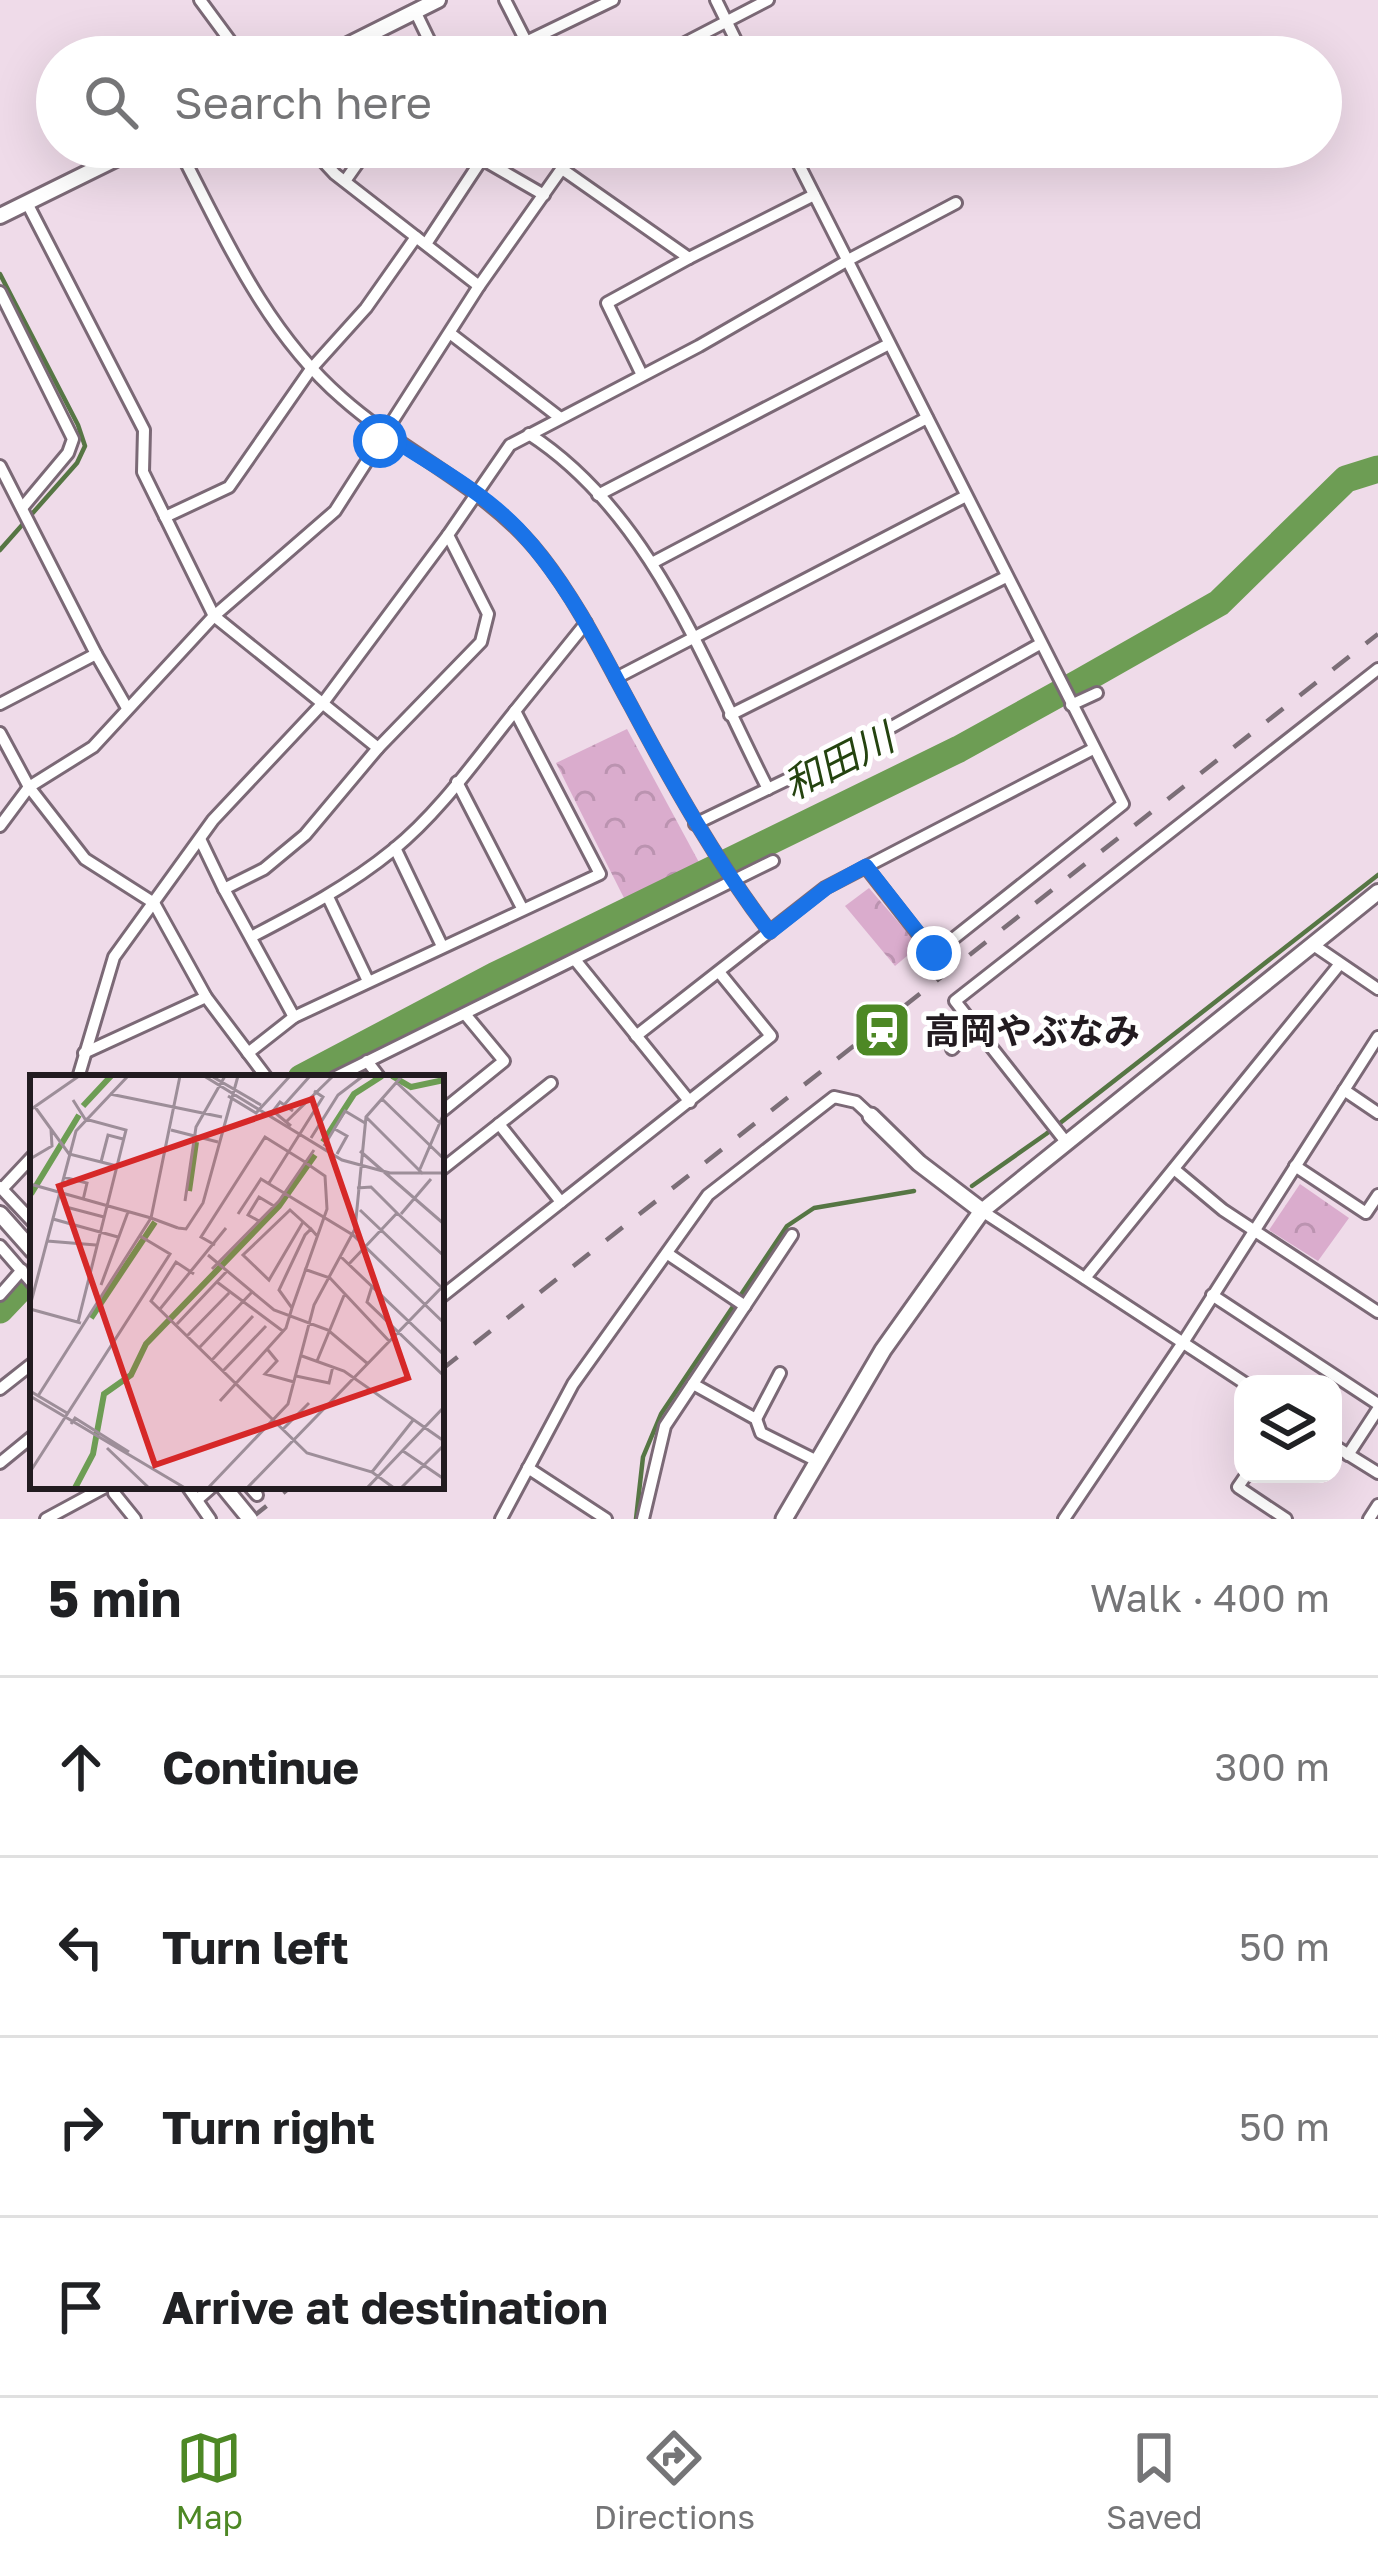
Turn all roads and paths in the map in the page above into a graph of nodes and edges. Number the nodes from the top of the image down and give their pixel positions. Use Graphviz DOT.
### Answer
graph roads {
  1 [pos="200,0"];
  2 [pos="438,0"];
  3 [pos="505,0"];
  4 [pos="613,0"];
  5 [pos="716,0"];
  6 [pos="768,0"];
  7 [pos="415,11"];
  8 [pos="726,21"];
  9 [pos="227,36"];
  10 [pos="366,36"];
  11 [pos="427,36"];
  12 [pos="523,36"];
  13 [pos="538,36"];
  14 [pos="698,36"];
  15 [pos="734,36"];
  16 [pos="98,168"];
  17 [pos="189,168"];
  18 [pos="332,168"];
  19 [pos="354,168"];
  20 [pos="475,168"];
  21 [pos="498,168"];
  22 [pos="800,168"];
  23 [pos="562,169"];
  24 [pos="345,181"];
  25 [pos="544,195"];
  26 [pos="814,195"];
  27 [pos="27,203"];
  28 [pos="956,203"];
  29 [pos="0,216"];
  30 [pos="421,240"];
  31 [pos="689,259"];
  32 [pos="850,259"];
  33 [pos="479,286"];
  34 [pos="0,292"];
  35 [pos="451,334"];
  36 [pos="889,344"];
  37 [pos="311,369"];
  38 [pos="642,375"];
  39 [pos="559,417"];
  40 [pos="927,418"];
  41 [pos="384,434"];
  42 [pos="529,434"];
  43 [pos="0,466"];
  44 [pos="4,483"];
  45 [pos="478,495"];
  46 [pos="598,495"];
  47 [pos="966,496"];
  48 [pos="22,508"];
  49 [pos="165,518"];
  50 [pos="448,535"];
  51 [pos="652,562"];
  52 [pos="1006,577"];
  53 [pos="214,616"];
  54 [pos="586,623"];
  55 [pos="691,639"];
  56 [pos="1040,644"];
  57 [pos="96,654"];
  58 [pos="1378,668"];
  59 [pos="616,679"];
  60 [pos="1097,693"];
  61 [pos="323,703"];
  62 [pos="0,704"];
  63 [pos="1071,704"];
  64 [pos="128,708"];
  65 [pos="515,711"];
  66 [pos="730,715"];
  67 [pos="0,734"];
  68 [pos="378,748"];
  69 [pos="1093,748"];
  70 [pos="457,782"];
  71 [pos="29,787"];
  72 [pos="768,789"];
  73 [pos="695,824"];
  74 [pos="0,826"];
  75 [pos="200,839"];
  76 [pos="395,848"];
  77 [pos="773,861"];
  78 [pos="866,866"];
  79 [pos="732,880"];
  80 [pos="224,889"];
  81 [pos="1378,892"];
  82 [pos="328,897"];
  83 [pos="154,903"];
  84 [pos="522,908"];
  85 [pos="770,932"];
  86 [pos="251,937"];
  87 [pos="1312,944"];
  88 [pos="442,946"];
  89 [pos="576,961"];
  90 [pos="1340,965"];
  91 [pos="719,972"];
  92 [pos="368,981"];
  93 [pos="1378,989"];
  94 [pos="206,998"];
  95 [pos="465,1014"];
  96 [pos="294,1017"];
  97 [pos="974,1026"];
  98 [pos="636,1036"];
  99 [pos="1378,1037"];
  100 [pos="952,1049"];
  101 [pos="84,1053"];
  102 [pos="248,1053"];
  103 [pos="367,1061"];
  104 [pos="78,1075"];
  105 [pos="265,1075"];
  106 [pos="340,1075"];
  107 [pos="378,1075"];
  108 [pos="551,1083"];
  109 [pos="1343,1090"];
  110 [pos="690,1102"];
  111 [pos="444,1110"];
  112 [pos="1378,1113"];
  113 [pos="871,1116"];
  114 [pos="500,1124"];
  115 [pos="1063,1138"];
  116 [pos="30,1159"];
  117 [pos="1295,1166"];
  118 [pos="444,1168"];
  119 [pos="1174,1169"];
  120 [pos="1,1188"];
  121 [pos="1378,1195"];
  122 [pos="561,1202"];
  123 [pos="982,1211"];
  124 [pos="0,1214"];
  125 [pos="30,1219"];
  126 [pos="1253,1230"];
  127 [pos="792,1235"];
  128 [pos="0,1246"];
  129 [pos="30,1247"];
  130 [pos="668,1254"];
  131 [pos="22,1270"];
  132 [pos="1085,1278"];
  133 [pos="30,1280"];
  134 [pos="0,1294"];
  135 [pos="444,1295"];
  136 [pos="1212,1295"];
  137 [pos="745,1306"];
  138 [pos="1378,1312"];
  139 [pos="1184,1341"];
  140 [pos="30,1365"];
  141 [pos="780,1373"];
  142 [pos="1234,1376"];
  143 [pos="693,1384"];
  144 [pos="0,1389"];
  145 [pos="1378,1407"];
  146 [pos="756,1419"];
  147 [pos="30,1438"];
  148 [pos="1342,1451"];
  149 [pos="1348,1455"];
  150 [pos="817,1461"];
  151 [pos="0,1463"];
  152 [pos="528,1468"];
  153 [pos="1378,1473"];
  154 [pos="1240,1483"];
  155 [pos="111,1489"];
  156 [pos="114,1489"];
  157 [pos="190,1489"];
  158 [pos="210,1489"];
  159 [pos="225,1489"];
  160 [pos="198,1499"];
  161 [pos="1378,1505"];
  162 [pos="46,1519"];
  163 [pos="134,1519"];
  164 [pos="210,1519"];
  165 [pos="250,1519"];
  166 [pos="501,1519"];
  167 [pos="606,1519"];
  168 [pos="643,1519"];
  169 [pos="784,1519"];
  170 [pos="1064,1519"];
  171 [pos="1286,1519"];
  172 [pos="1369,1519"];
  1 -- 9 [label="street"];
  2 -- 7 [label="street"];
  3 -- 12 [label="street"];
  4 -- 13 [label="street"];
  5 -- 8 [label="street"];
  6 -- 8 [label="street"];
  7 -- 10 [label="street"];
  7 -- 11 [label="street"];
  8 -- 14 [label="street"];
  8 -- 15 [label="street"];
  16 -- 27 [label="street"];
  17 -- 37 [label="street"];
  18 -- 24 [label="street"];
  19 -- 24 [label="street"];
  20 -- 30 [label="street"];
  21 -- 25 [label="street"];
  22 -- 26 [label="street"];
  23 -- 25 [label="street"];
  23 -- 31 [label="street"];
  24 -- 30 [label="street"];
  25 -- 33 [label="street"];
  26 -- 31 [label="street"];
  26 -- 32 [label="street"];
  27 -- 29 [label="street"];
  27 -- 49 [label="street"];
  28 -- 32 [label="street"];
  30 -- 33 [label="street"];
  30 -- 37 [label="street"];
  31 -- 38 [label="street"];
  32 -- 36 [label="street"];
  32 -- 38 [label="street"];
  33 -- 35 [label="street"];
  34 -- 48 [label="street"];
  35 -- 39 [label="street"];
  35 -- 41 [label="street"];
  36 -- 40 [label="street"];
  36 -- 46 [label="street"];
  37 -- 41 [label="street"];
  37 -- 49 [label="street"];
  38 -- 39 [label="street"];
  39 -- 42 [label="street"];
  40 -- 47 [label="street"];
  40 -- 51 [label="street"];
  41 -- 45 [label="street"];
  41 -- 53 [label="street"];
  42 -- 45 [label="street"];
  42 -- 46 [label="street"];
  43 -- 44 [label="street"];
  44 -- 48 [label="street"];
  45 -- 50 [label="street"];
  45 -- 54 [label="street"];
  46 -- 51 [label="street"];
  47 -- 52 [label="street"];
  47 -- 55 [label="street"];
  48 -- 57 [label="street"];
  49 -- 53 [label="street"];
  50 -- 61 [label="street"];
  50 -- 68 [label="street"];
  51 -- 55 [label="street"];
  52 -- 56 [label="street"];
  52 -- 66 [label="street"];
  53 -- 61 [label="street"];
  53 -- 64 [label="street"];
  54 -- 59 [label="street"];
  54 -- 65 [label="street"];
  55 -- 59 [label="street"];
  55 -- 66 [label="street"];
  56 -- 63 [label="street"];
  56 -- 72 [label="street"];
  57 -- 62 [label="street"];
  57 -- 64 [label="street"];
  58 -- 97 [label="street"];
  59 -- 73 [label="street"];
  60 -- 63 [label="street"];
  61 -- 68 [label="street"];
  61 -- 75 [label="street"];
  63 -- 69 [label="street"];
  64 -- 71 [label="street"];
  65 -- 70 [label="street"];
  65 -- 84 [label="street"];
  66 -- 72 [label="street"];
  67 -- 71 [label="street"];
  68 -- 80 [label="street"];
  69 -- 78 [label="street"];
  69 -- 78 [label="street"];
  70 -- 76 [label="street"];
  70 -- 84 [label="street"];
  71 -- 74 [label="street"];
  71 -- 83 [label="street"];
  72 -- 73 [label="street"];
  73 -- 79 [label="street"];
  75 -- 80 [label="street"];
  75 -- 83 [label="street"];
  76 -- 82 [label="street"];
  76 -- 88 [label="street"];
  77 -- 79 [label="street"];
  78 -- 85 [label="street"];
  79 -- 85 [label="street"];
  79 -- 89 [label="street"];
  80 -- 86 [label="street"];
  81 -- 87 [label="street"];
  82 -- 86 [label="street"];
  82 -- 92 [label="street"];
  83 -- 94 [label="street"];
  83 -- 101 [label="street"];
  84 -- 88 [label="street"];
  85 -- 91 [label="street"];
  86 -- 96 [label="street"];
  87 -- 90 [label="street"];
  87 -- 115 [label="street"];
  88 -- 92 [label="street"];
  89 -- 95 [label="street"];
  89 -- 98 [label="street"];
  90 -- 93 [label="street"];
  90 -- 119 [label="street"];
  91 -- 98 [label="street"];
  91 -- 110 [label="street"];
  92 -- 96 [label="street"];
  94 -- 101 [label="street"];
  94 -- 102 [label="street"];
  95 -- 103 [label="street"];
  95 -- 111 [label="street"];
  96 -- 102 [label="street"];
  97 -- 100 [label="street"];
  97 -- 115 [label="street"];
  98 -- 110 [label="street"];
  99 -- 109 [label="street"];
  101 -- 104 [label="street"];
  102 -- 105 [label="street"];
  103 -- 106 [label="street"];
  103 -- 107 [label="street"];
  108 -- 114 [label="street"];
  109 -- 112 [label="street"];
  109 -- 117 [label="street"];
  110 -- 122 [label="street"];
  113 -- 123 [label="main road"];
  113 -- 130 [label="street"];
  114 -- 118 [label="street"];
  114 -- 122 [label="street"];
  115 -- 123 [label="street"];
  116 -- 120 [label="street"];
  117 -- 121 [label="street"];
  117 -- 126 [label="street"];
  119 -- 126 [label="street"];
  119 -- 132 [label="street"];
  120 -- 125 [label="street"];
  122 -- 135 [label="street"];
  123 -- 132 [label="street"];
  123 -- 150 [label="main road"];
  124 -- 129 [label="street"];
  126 -- 136 [label="street"];
  126 -- 138 [label="street"];
  127 -- 137 [label="street"];
  128 -- 131 [label="street"];
  130 -- 137 [label="street"];
  130 -- 152 [label="street"];
  131 -- 133 [label="street"];
  131 -- 134 [label="street"];
  132 -- 139 [label="street"];
  136 -- 139 [label="street"];
  136 -- 145 [label="street"];
  137 -- 143 [label="street"];
  139 -- 142 [label="street"];
  139 -- 170 [label="street"];
  140 -- 144 [label="street"];
  141 -- 146 [label="street"];
  143 -- 146 [label="street"];
  143 -- 168 [label="street"];
  145 -- 149 [label="street"];
  146 -- 150 [label="street"];
  147 -- 151 [label="street"];
  148 -- 149 [label="street"];
  149 -- 153 [label="street"];
  150 -- 169 [label="main road"];
  152 -- 166 [label="street"];
  152 -- 167 [label="street"];
  154 -- 171 [label="street"];
  155 -- 162 [label="street"];
  156 -- 163 [label="street"];
  157 -- 160 [label="street"];
  158 -- 160 [label="street"];
  159 -- 165 [label="street, bridge"];
  160 -- 164 [label="street"];
  161 -- 172 [label="street"];
}
